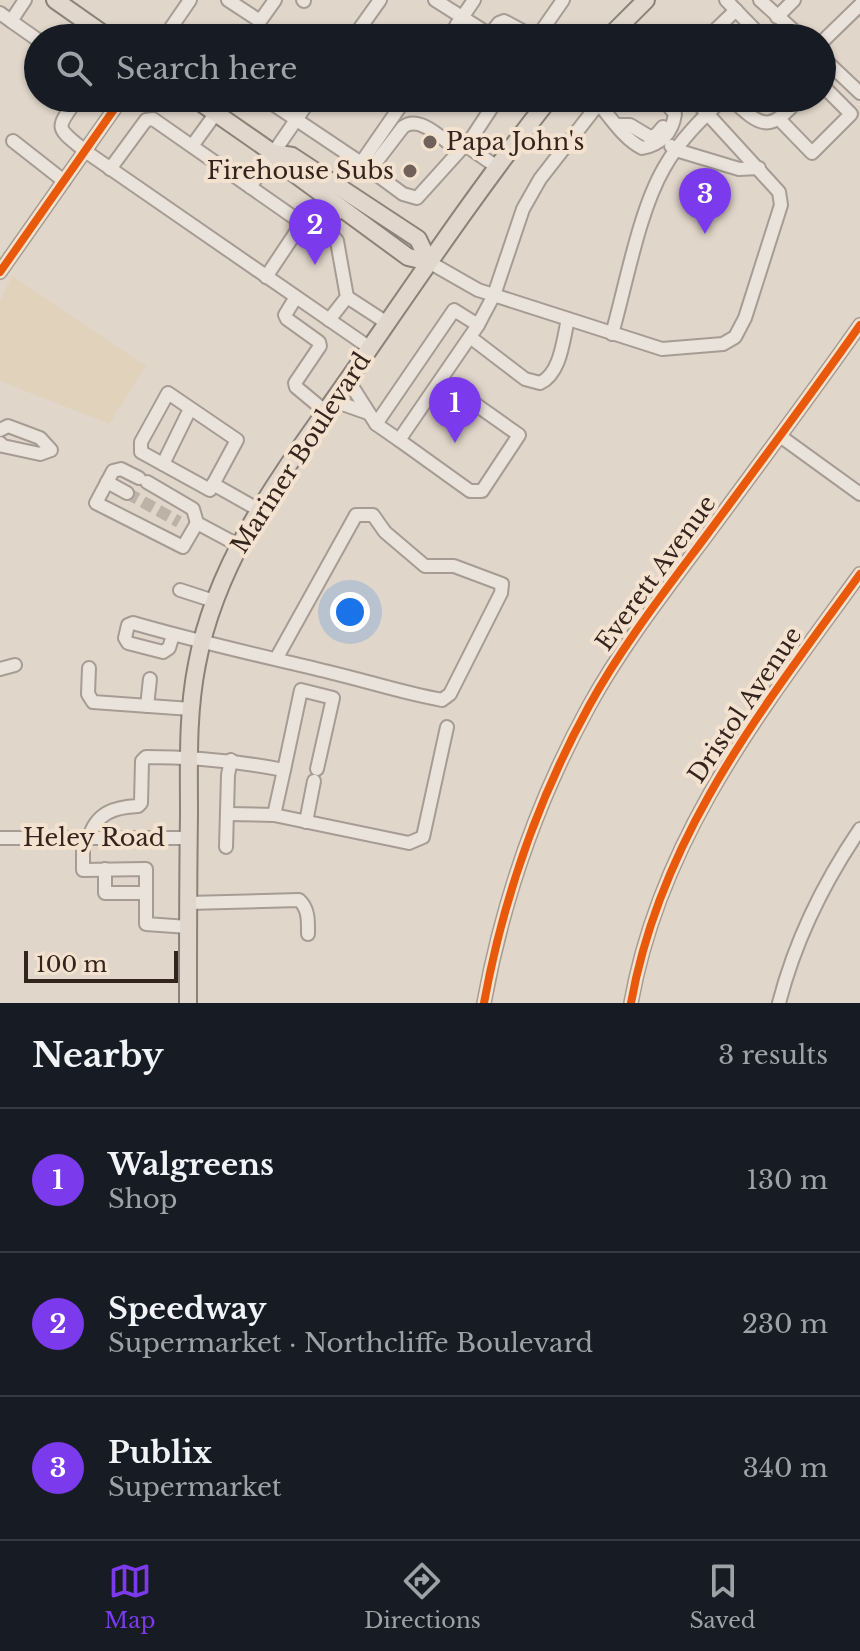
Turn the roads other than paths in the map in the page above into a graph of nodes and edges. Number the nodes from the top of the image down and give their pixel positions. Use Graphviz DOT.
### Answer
graph roads {
  1 [pos="25,0"];
  2 [pos="55,0"];
  3 [pos="190,0"];
  4 [pos="228,0"];
  5 [pos="275,0"];
  6 [pos="380,0"];
  7 [pos="435,0"];
  8 [pos="474,0"];
  9 [pos="563,0"];
  10 [pos="646,0"];
  11 [pos="726,0"];
  12 [pos="760,0"];
  13 [pos="794,0"];
  14 [pos="860,5"];
  15 [pos="736,10"];
  16 [pos="627,12"];
  17 [pos="3,16"];
  18 [pos="777,17"];
  19 [pos="460,21"];
  20 [pos="89,24"];
  21 [pos="174,24"];
  22 [pos="363,24"];
  23 [pos="458,24"];
  24 [pos="463,24"];
  25 [pos="466,24"];
  26 [pos="546,24"];
  27 [pos="722,24"];
  28 [pos="747,24"];
  29 [pos="785,24"];
  30 [pos="836,28"];
  31 [pos="24,30"];
  32 [pos="836,70"];
  33 [pos="860,93"];
  34 [pos="836,99"];
  35 [pos="68,112"];
  36 [pos="112,112"];
  37 [pos="284,112"];
  38 [pos="301,112"];
  39 [pos="398,112"];
  40 [pos="488,112"];
  41 [pos="539,112"];
  42 [pos="587,112"];
  43 [pos="607,112"];
  44 [pos="666,112"];
  45 [pos="673,112"];
  46 [pos="747,112"];
  47 [pos="787,112"];
  48 [pos="216,113"];
  49 [pos="708,113"];
  50 [pos="296,120"];
  51 [pos="780,120"];
  52 [pos="618,125"];
  53 [pos="664,139"];
  54 [pos="13,141"];
  55 [pos="192,146"];
  56 [pos="462,148"];
  57 [pos="676,150"];
  58 [pos="85,151"];
  59 [pos="273,153"];
  60 [pos="366,166"];
  61 [pos="497,167"];
  62 [pos="759,168"];
  63 [pos="110,169"];
  64 [pos="64,181"];
  65 [pos="250,187"];
  66 [pos="341,208"];
  67 [pos="429,262"];
  68 [pos="0,272"];
  69 [pos="266,277"];
  70 [pos="494,295"];
  71 [pos="296,297"];
  72 [pos="347,297"];
  73 [pos="568,319"];
  74 [pos="329,320"];
  75 [pos="387,323"];
  76 [pos="478,325"];
  77 [pos="860,325"];
  78 [pos="612,334"];
  79 [pos="470,337"];
  80 [pos="370,348"];
  81 [pos="348,380"];
  82 [pos="441,380"];
  83 [pos="330,406"];
  84 [pos="190,409"];
  85 [pos="372,418"];
  86 [pos="0,430"];
  87 [pos="780,436"];
  88 [pos="399,440"];
  89 [pos="0,443"];
  90 [pos="163,464"];
  91 [pos="107,482"];
  92 [pos="213,484"];
  93 [pos="127,493"];
  94 [pos="860,494"];
  95 [pos="259,510"];
  96 [pos="179,522"];
  97 [pos="195,526"];
  98 [pos="238,545"];
  99 [pos="860,574"];
  100 [pos="180,590"];
  101 [pos="214,601"];
  102 [pos="173,635"];
  103 [pos="202,643"];
  104 [pos="276,659"];
  105 [pos="15,665"];
  106 [pos="89,668"];
  107 [pos="0,669"];
  108 [pos="150,679"];
  109 [pos="147,706"];
  110 [pos="191,709"];
  111 [pos="447,727"];
  112 [pos="189,757"];
  113 [pos="231,760"];
  114 [pos="284,770"];
  115 [pos="227,814"];
  116 [pos="274,815"];
  117 [pos="306,822"];
  118 [pos="860,829"];
  119 [pos="0,838"];
  120 [pos="86,838"];
  121 [pos="189,838"];
  122 [pos="855,846"];
  123 [pos="226,847"];
  124 [pos="105,869"];
  125 [pos="146,893"];
  126 [pos="188,903"];
  127 [pos="188,927"];
  128 [pos="308,934"];
  129 [pos="188,1003"];
  130 [pos="484,1003"];
  131 [pos="631,1003"];
  132 [pos="779,1003"];
  1 -- 17 [label="street"];
  2 -- 20 [label="main road"];
  3 -- 21 [label="street"];
  4 -- 5 [label="street"];
  6 -- 22 [label="street"];
  7 -- 19 [label="street"];
  8 -- 19 [label="street"];
  9 -- 26 [label="street"];
  10 -- 16 [label="main road"];
  11 -- 15 [label="street"];
  12 -- 18 [label="street"];
  13 -- 18 [label="street"];
  14 -- 30 [label="street"];
  15 -- 27 [label="street"];
  15 -- 28 [label="street"];
  17 -- 31 [label="street"];
  18 -- 29 [label="street"];
  19 -- 23 [label="street"];
  19 -- 24 [label="street"];
  19 -- 25 [label="street"];
  32 -- 33 [label="street"];
  34 -- 51 [label="street"];
  35 -- 58 [label="street"];
  36 -- 58 [label="street"];
  37 -- 50 [label="street"];
  38 -- 50 [label="street"];
  39 -- 60 [label="street"];
  40 -- 56 [label="street"];
  41 -- 61 [label="main road, Mariner Boulevard"];
  42 -- 70 [label="street"];
  43 -- 52 [label="street"];
  44 -- 52 [label="street"];
  45 -- 53 [label="street"];
  46 -- 51 [label="street"];
  47 -- 51 [label="street"];
  48 -- 55 [label="street"];
  48 -- 59 [label="main road"];
  49 -- 57 [label="street"];
  49 -- 62 [label="street"];
  50 -- 59 [label="street"];
  50 -- 60 [label="street"];
  52 -- 53 [label="street"];
  53 -- 57 [label="street"];
  54 -- 64 [label="street"];
  55 -- 63 [label="street"];
  55 -- 65 [label="street"];
  56 -- 60 [label="street"];
  56 -- 60 [label="street"];
  56 -- 61 [label="street"];
  57 -- 62 [label="street"];
  57 -- 78 [label="street"];
  58 -- 63 [label="street"];
  58 -- 64 [label="street"];
  59 -- 65 [label="street"];
  59 -- 66 [label="main road"];
  59 -- 67 [label="main road"];
  61 -- 67 [label="main road, Mariner Boulevard"];
  62 -- 78 [label="street"];
  63 -- 69 [label="street"];
  64 -- 68 [label="street"];
  65 -- 69 [label="street"];
  66 -- 67 [label="main road"];
  66 -- 72 [label="street"];
  67 -- 70 [label="street"];
  67 -- 75 [label="main road, Mariner Boulevard"];
  69 -- 71 [label="street"];
  70 -- 73 [label="street"];
  70 -- 76 [label="street"];
  71 -- 74 [label="street"];
  71 -- 83 [label="street"];
  72 -- 74 [label="street"];
  72 -- 75 [label="street"];
  73 -- 78 [label="street"];
  73 -- 79 [label="street"];
  74 -- 80 [label="street"];
  75 -- 80 [label="main road, Mariner Boulevard"];
  76 -- 79 [label="street"];
  76 -- 85 [label="street"];
  77 -- 87 [label="street, Everett Avenue"];
  79 -- 82 [label="street"];
  80 -- 81 [label="main road, Mariner Boulevard"];
  81 -- 83 [label="main road, Mariner Boulevard"];
  81 -- 85 [label="street"];
  82 -- 88 [label="street"];
  82 -- 88 [label="street"];
  83 -- 85 [label="street"];
  83 -- 95 [label="main road, Mariner Boulevard"];
  84 -- 90 [label="street"];
  84 -- 90 [label="street"];
  84 -- 92 [label="street"];
  85 -- 88 [label="street"];
  86 -- 89 [label="street"];
  87 -- 94 [label="street"];
  87 -- 130 [label="street, Everett Avenue"];
  90 -- 92 [label="street"];
  91 -- 93 [label="street"];
  91 -- 97 [label="street"];
  91 -- 97 [label="street"];
  92 -- 95 [label="street"];
  95 -- 98 [label="main road, Mariner Boulevard"];
  96 -- 97 [label="street"];
  97 -- 98 [label="street"];
  98 -- 101 [label="main road, Mariner Boulevard"];
  99 -- 131 [label="street, Dristol Avenue"];
  100 -- 101 [label="street"];
  101 -- 103 [label="main road, Mariner Boulevard"];
  102 -- 103 [label="street"];
  103 -- 104 [label="street"];
  103 -- 110 [label="main road, Mariner Boulevard"];
  104 -- 104 [label="street"];
  105 -- 107 [label="street"];
  106 -- 109 [label="street"];
  108 -- 109 [label="street"];
  109 -- 110 [label="street"];
  110 -- 112 [label="main road, Mariner Boulevard"];
  111 -- 117 [label="street"];
  112 -- 113 [label="street"];
  112 -- 120 [label="street"];
  112 -- 121 [label="main road, Mariner Boulevard"];
  113 -- 114 [label="street"];
  113 -- 115 [label="street"];
  114 -- 116 [label="street"];
  114 -- 117 [label="street"];
  115 -- 116 [label="street"];
  115 -- 123 [label="street"];
  116 -- 117 [label="street"];
  118 -- 122 [label="street"];
  119 -- 120 [label="street, Heley Road"];
  120 -- 121 [label="street, Heley Road"];
  120 -- 124 [label="street"];
  121 -- 126 [label="main road, Mariner Boulevard"];
  122 -- 132 [label="street"];
  124 -- 125 [label="street"];
  124 -- 125 [label="street"];
  125 -- 127 [label="street"];
  126 -- 127 [label="main road, Mariner Boulevard"];
  126 -- 128 [label="street"];
  127 -- 129 [label="main road, Mariner Boulevard"];
}
